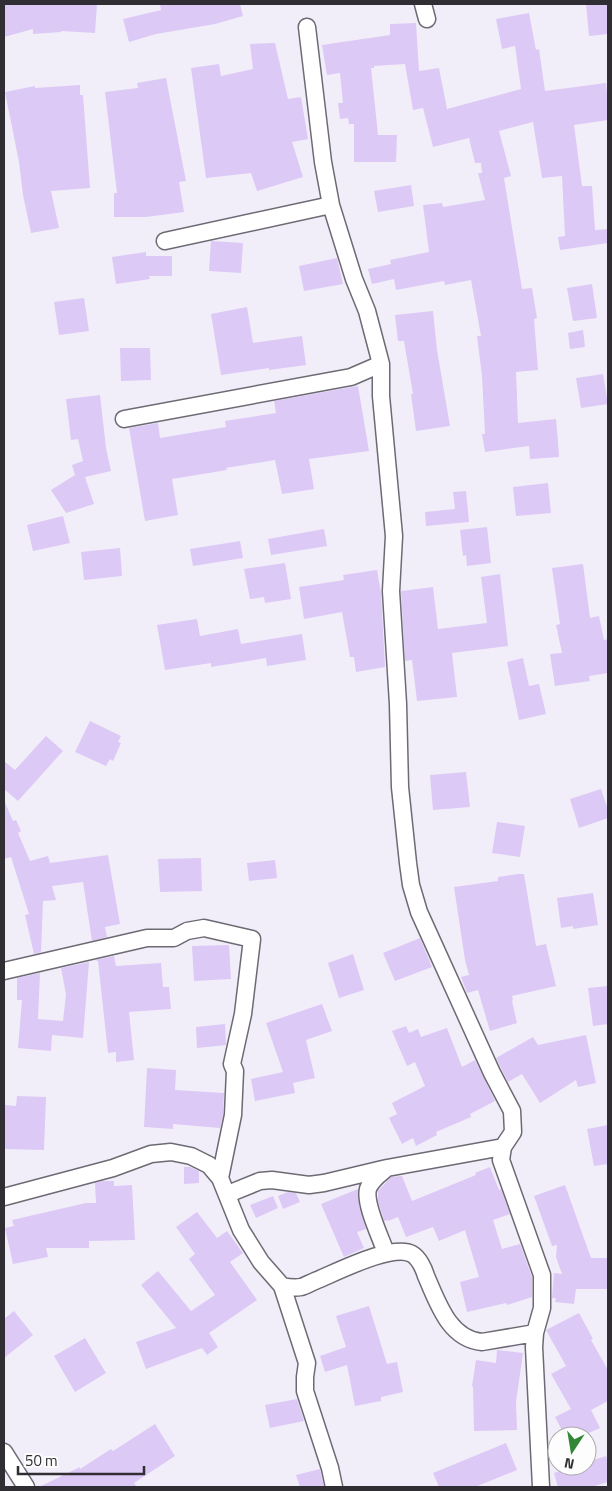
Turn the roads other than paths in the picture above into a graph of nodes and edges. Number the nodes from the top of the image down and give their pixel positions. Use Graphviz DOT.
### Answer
graph roads {
  1 [pos="307,27"];
  2 [pos="330,205"];
  3 [pos="165,241"];
  4 [pos="380,364"];
  5 [pos="124,419"];
  6 [pos="4,971"];
  7 [pos="503,1148"];
  8 [pos="386,1168"];
  9 [pos="220,1178"];
  10 [pos="228,1194"];
  11 [pos="4,1197"];
  12 [pos="386,1253"];
  13 [pos="282,1286"];
  14 [pos="535,1334"];
  15 [pos="4,1452"];
  16 [pos="26,1487"];
  17 [pos="334,1487"];
  18 [pos="541,1487"];
  1 -- 2 [label="street"];
  2 -- 3 [label="street"];
  2 -- 4 [label="street"];
  4 -- 5 [label="street"];
  4 -- 7 [label="street"];
  6 -- 9 [label="street"];
  7 -- 8 [label="street"];
  7 -- 14 [label="street"];
  8 -- 10 [label="street"];
  8 -- 12 [label="street"];
  9 -- 10 [label="street"];
  9 -- 11 [label="street"];
  10 -- 13 [label="street"];
  12 -- 13 [label="street"];
  12 -- 14 [label="street"];
  13 -- 17 [label="street"];
  14 -- 18 [label="street"];
  15 -- 16 [label="street"];
}
